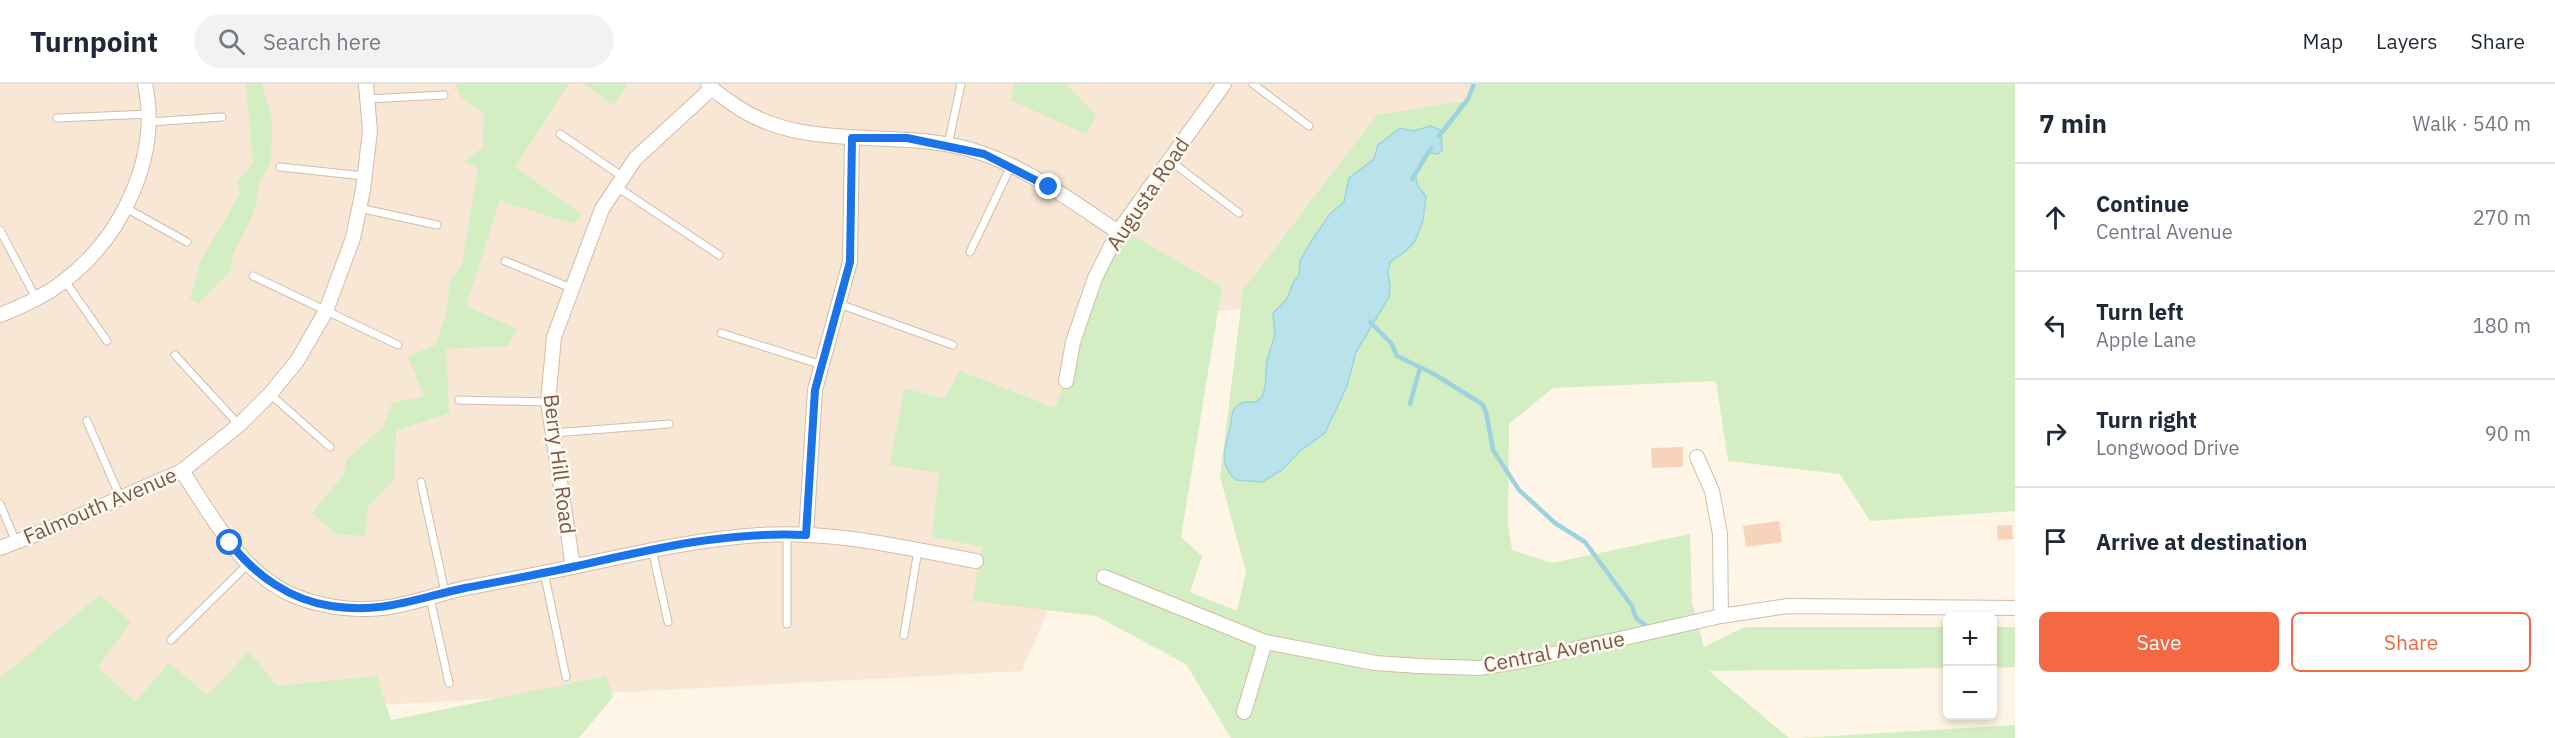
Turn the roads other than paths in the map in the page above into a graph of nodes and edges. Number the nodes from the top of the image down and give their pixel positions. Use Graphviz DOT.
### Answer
graph roads {
  1 [pos="145,84"];
  2 [pos="366,84"];
  3 [pos="962,84"];
  4 [pos="1224,84"];
  5 [pos="1253,84"];
  6 [pos="710,86"];
  7 [pos="444,96"];
  8 [pos="368,99"];
  9 [pos="222,117"];
  10 [pos="57,118"];
  11 [pos="150,118"];
  12 [pos="1309,126"];
  13 [pos="560,135"];
  14 [pos="852,138"];
  15 [pos="948,145"];
  16 [pos="1169,160"];
  17 [pos="1011,166"];
  18 [pos="280,167"];
  19 [pos="364,176"];
  20 [pos="620,182"];
  21 [pos="124,207"];
  22 [pos="359,208"];
  23 [pos="1239,213"];
  24 [pos="437,225"];
  25 [pos="0,230"];
  26 [pos="1118,232"];
  27 [pos="188,242"];
  28 [pos="970,252"];
  29 [pos="719,255"];
  30 [pos="505,261"];
  31 [pos="253,276"];
  32 [pos="65,281"];
  33 [pos="571,288"];
  34 [pos="37,300"];
  35 [pos="839,304"];
  36 [pos="326,311"];
  37 [pos="0,315"];
  38 [pos="722,333"];
  39 [pos="107,341"];
  40 [pos="398,345"];
  41 [pos="953,345"];
  42 [pos="175,355"];
  43 [pos="822,365"];
  44 [pos="1066,381"];
  45 [pos="270,394"];
  46 [pos="459,400"];
  47 [pos="548,402"];
  48 [pos="87,421"];
  49 [pos="669,424"];
  50 [pos="239,425"];
  51 [pos="553,433"];
  52 [pos="330,447"];
  53 [pos="1697,457"];
  54 [pos="182,471"];
  55 [pos="421,482"];
  56 [pos="121,499"];
  57 [pos="0,504"];
  58 [pos="787,534"];
  59 [pos="806,535"];
  60 [pos="16,542"];
  61 [pos="0,548"];
  62 [pos="652,549"];
  63 [pos="918,550"];
  64 [pos="976,561"];
  65 [pos="247,565"];
  66 [pos="573,567"];
  67 [pos="544,572"];
  68 [pos="1104,577"];
  69 [pos="445,592"];
  70 [pos="430,598"];
  71 [pos="2015,608"];
  72 [pos="1720,616"];
  73 [pos="668,622"];
  74 [pos="788,624"];
  75 [pos="904,635"];
  76 [pos="171,640"];
  77 [pos="1265,642"];
  78 [pos="566,677"];
  79 [pos="450,683"];
  80 [pos="1244,712"];
  1 -- 11 [label="street"];
  2 -- 8 [label="street, Falmouth Avenue"];
  3 -- 15 [label="lane"];
  4 -- 16 [label="street, Augusta Road"];
  5 -- 12 [label="lane"];
  6 -- 14 [label="street"];
  6 -- 20 [label="street, Berry Hill Road"];
  7 -- 8 [label="lane"];
  8 -- 19 [label="street, Falmouth Avenue"];
  9 -- 11 [label="lane"];
  10 -- 11 [label="lane"];
  11 -- 21 [label="street"];
  13 -- 20 [label="lane"];
  14 -- 15 [label="street"];
  14 -- 35 [label="street"];
  15 -- 17 [label="street"];
  16 -- 23 [label="lane"];
  16 -- 26 [label="street, Augusta Road"];
  17 -- 26 [label="street"];
  17 -- 28 [label="lane"];
  18 -- 19 [label="lane"];
  19 -- 22 [label="street, Falmouth Avenue"];
  20 -- 29 [label="lane"];
  20 -- 33 [label="street, Berry Hill Road"];
  21 -- 27 [label="lane"];
  21 -- 32 [label="street"];
  22 -- 24 [label="lane"];
  22 -- 36 [label="street, Falmouth Avenue"];
  25 -- 34 [label="lane"];
  26 -- 44 [label="street, Augusta Road"];
  30 -- 33 [label="lane"];
  31 -- 36 [label="lane"];
  32 -- 34 [label="street"];
  32 -- 39 [label="lane"];
  33 -- 47 [label="street, Berry Hill Road"];
  34 -- 37 [label="street"];
  35 -- 41 [label="lane"];
  35 -- 43 [label="street"];
  36 -- 40 [label="lane"];
  36 -- 45 [label="street, Falmouth Avenue"];
  38 -- 43 [label="lane"];
  42 -- 50 [label="lane"];
  43 -- 59 [label="street"];
  45 -- 50 [label="street, Falmouth Avenue"];
  45 -- 52 [label="lane"];
  46 -- 47 [label="lane"];
  47 -- 51 [label="street, Berry Hill Road"];
  48 -- 56 [label="lane"];
  49 -- 51 [label="lane"];
  50 -- 54 [label="street, Falmouth Avenue"];
  51 -- 66 [label="street, Berry Hill Road"];
  53 -- 72 [label="street"];
  54 -- 56 [label="street, Falmouth Avenue"];
  54 -- 65 [label="street"];
  55 -- 69 [label="lane"];
  56 -- 60 [label="street, Falmouth Avenue"];
  57 -- 60 [label="lane"];
  58 -- 59 [label="street"];
  58 -- 62 [label="street"];
  58 -- 74 [label="lane"];
  59 -- 63 [label="street"];
  60 -- 61 [label="street, Falmouth Avenue"];
  62 -- 66 [label="street"];
  62 -- 73 [label="lane"];
  63 -- 64 [label="street"];
  63 -- 75 [label="lane"];
  65 -- 70 [label="street"];
  65 -- 76 [label="lane"];
  66 -- 67 [label="street"];
  67 -- 69 [label="street"];
  67 -- 78 [label="lane"];
  68 -- 77 [label="street, Central Avenue"];
  69 -- 70 [label="street"];
  70 -- 79 [label="lane"];
  71 -- 72 [label="street, Central Avenue"];
  72 -- 77 [label="street, Central Avenue"];
  77 -- 80 [label="street"];
}
